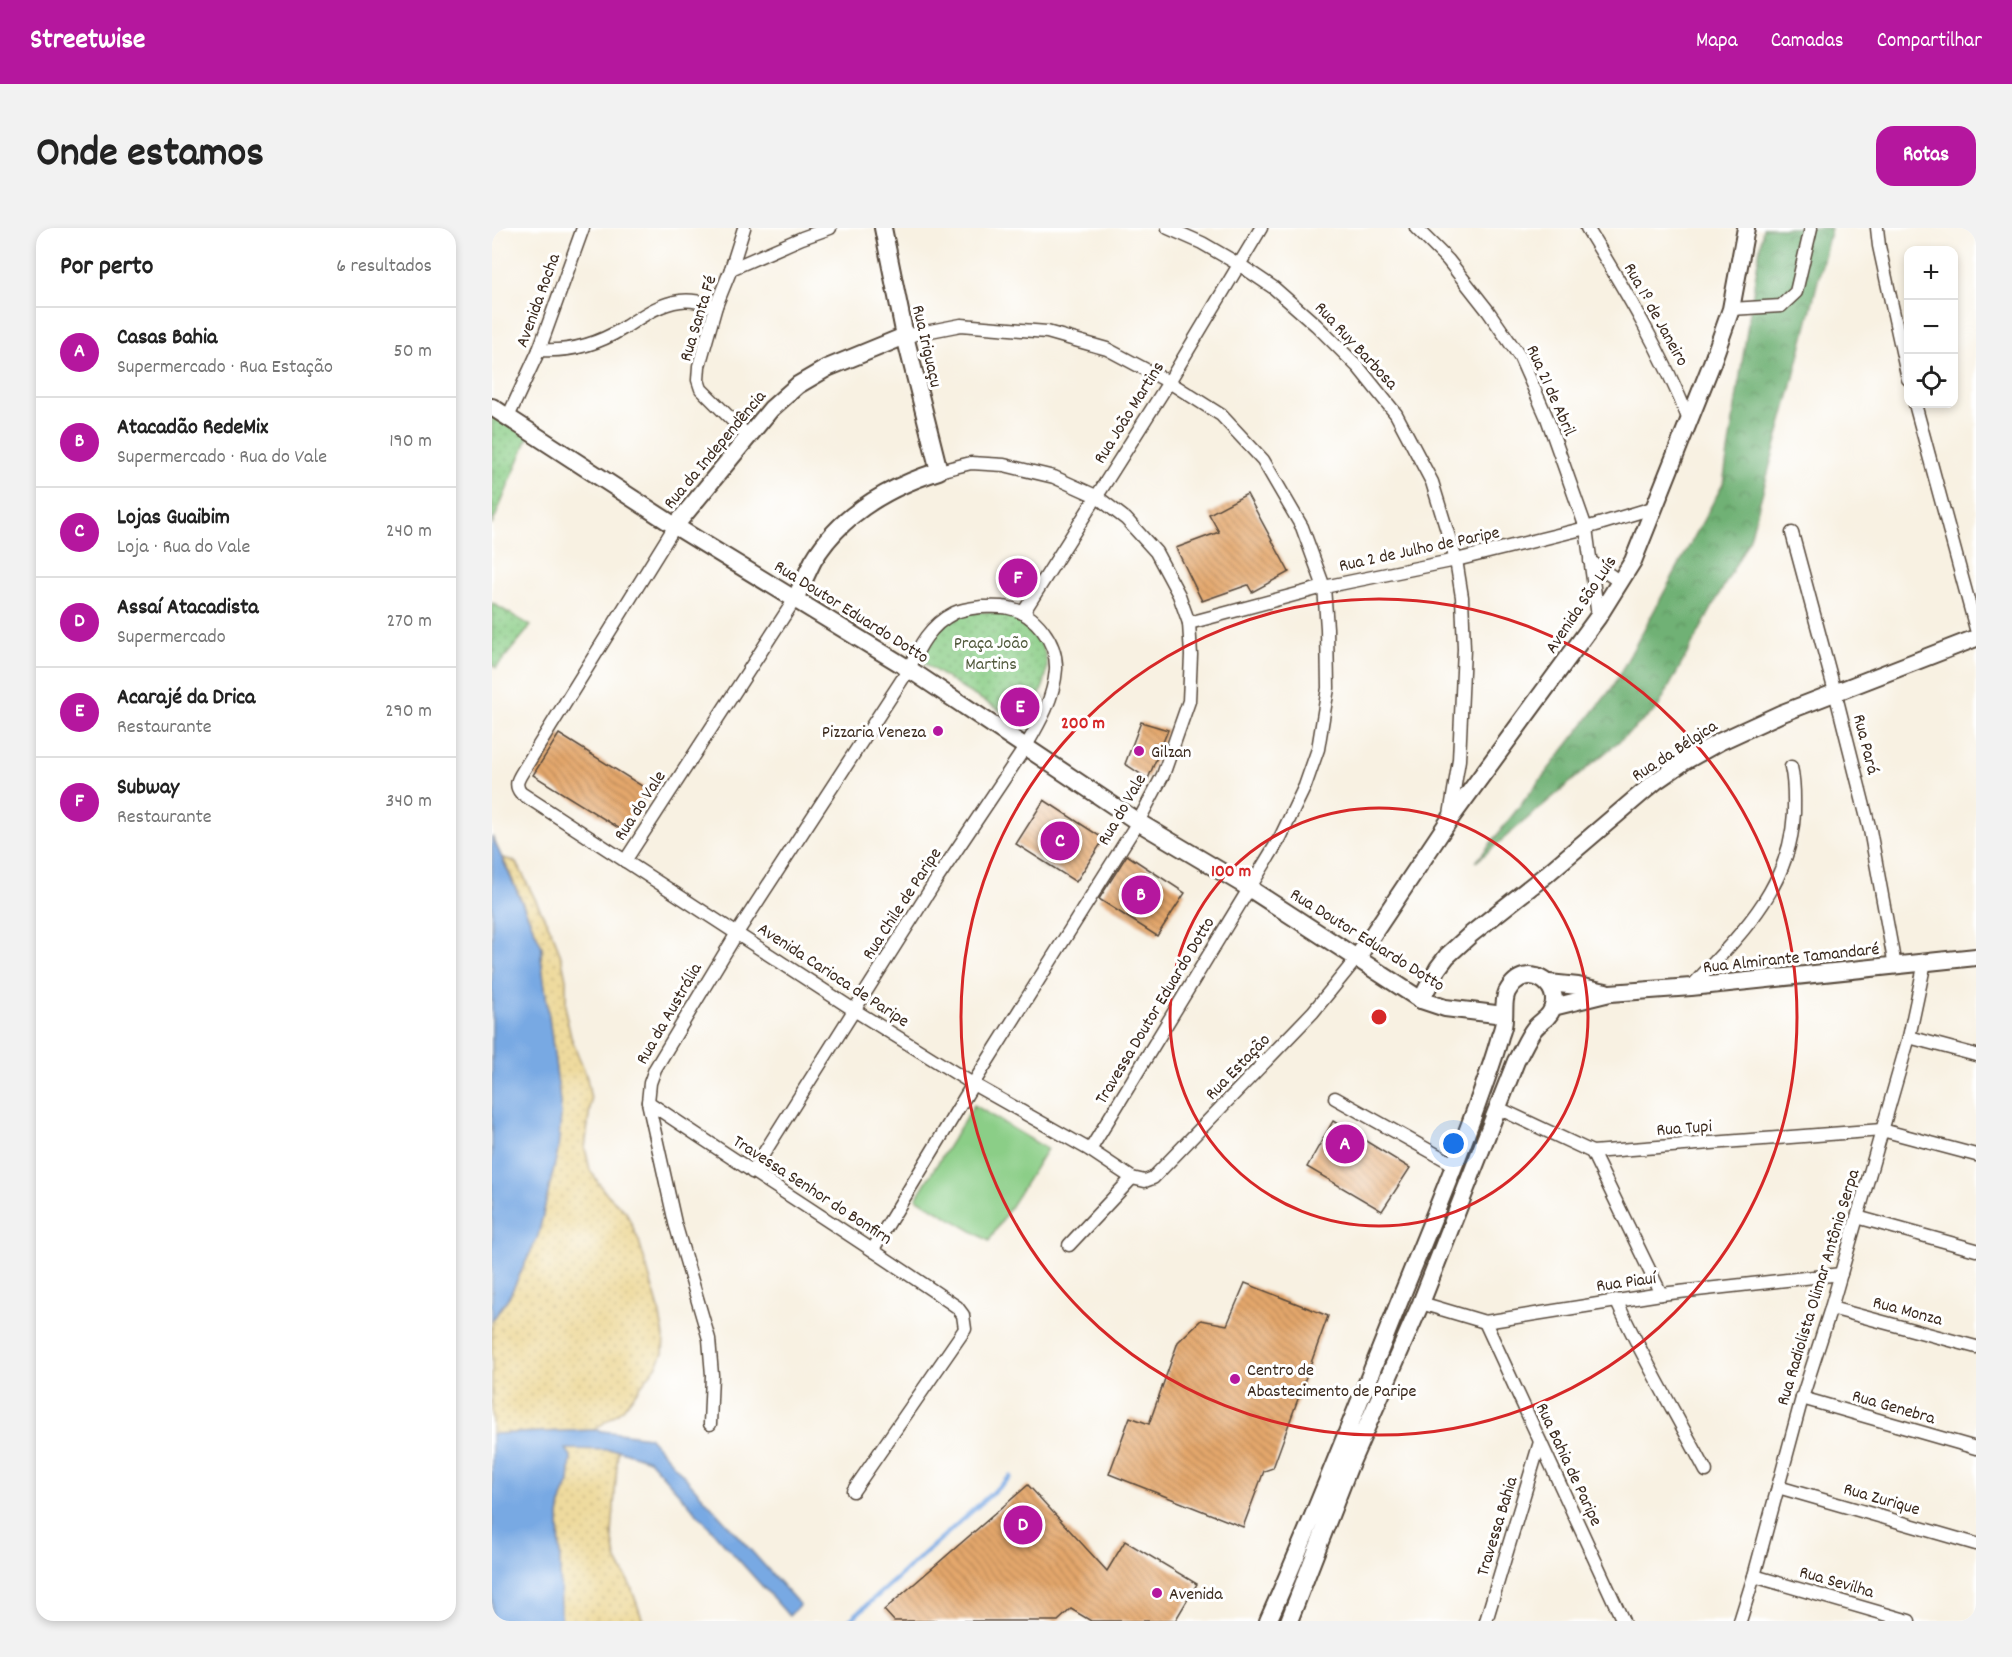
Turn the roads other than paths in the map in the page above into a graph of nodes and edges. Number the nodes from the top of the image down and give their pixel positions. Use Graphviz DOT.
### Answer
graph roads {
  1 [pos="583,228"];
  2 [pos="744,228"];
  3 [pos="830,228"];
  4 [pos="883,228"];
  5 [pos="1168,228"];
  6 [pos="1261,228"];
  7 [pos="1416,228"];
  8 [pos="1587,228"];
  9 [pos="1746,228"];
  10 [pos="1811,228"];
  11 [pos="1877,228"];
  12 [pos="1240,265"];
  13 [pos="731,270"];
  14 [pos="716,306"];
  15 [pos="1731,309"];
  16 [pos="905,336"];
  17 [pos="539,350"];
  18 [pos="1904,361"];
  19 [pos="1169,382"];
  20 [pos="492,407"];
  21 [pos="1916,408"];
  22 [pos="508,417"];
  23 [pos="1689,420"];
  24 [pos="748,436"];
  25 [pos="939,471"];
  26 [pos="1096,496"];
  27 [pos="1656,507"];
  28 [pos="675,526"];
  29 [pos="1586,528"];
  30 [pos="1792,533"];
  31 [pos="1456,560"];
  32 [pos="1590,561"];
  33 [pos="1620,582"];
  34 [pos="1324,586"];
  35 [pos="795,599"];
  36 [pos="1023,613"];
  37 [pos="1598,617"];
  38 [pos="1189,623"];
  39 [pos="1976,630"];
  40 [pos="1976,638"];
  41 [pos="909,669"];
  42 [pos="1836,692"];
  43 [pos="1026,746"];
  44 [pos="1459,760"];
  45 [pos="1791,767"];
  46 [pos="1478,779"];
  47 [pos="521,793"];
  48 [pos="1450,819"];
  49 [pos="1138,822"];
  50 [pos="625,861"];
  51 [pos="1249,888"];
  52 [pos="737,933"];
  53 [pos="1357,958"];
  54 [pos="1974,958"];
  55 [pos="1925,962"];
  56 [pos="1895,966"];
  57 [pos="1549,983"];
  58 [pos="1691,987"];
  59 [pos="1610,993"];
  60 [pos="1421,1000"];
  61 [pos="1552,1007"];
  62 [pos="854,1011"];
  63 [pos="1504,1015"];
  64 [pos="1909,1037"];
  65 [pos="1976,1055"];
  66 [pos="973,1084"];
  67 [pos="1335,1098"];
  68 [pos="648,1102"];
  69 [pos="1498,1108"];
  70 [pos="1882,1130"];
  71 [pos="1090,1150"];
  72 [pos="1592,1152"];
  73 [pos="1976,1155"];
  74 [pos="1455,1165"];
  75 [pos="752,1172"];
  76 [pos="1132,1178"];
  77 [pos="1857,1217"];
  78 [pos="1069,1245"];
  79 [pos="873,1249"];
  80 [pos="1976,1250"];
  81 [pos="1841,1274"];
  82 [pos="1661,1294"];
  83 [pos="1617,1300"];
  84 [pos="1421,1303"];
  85 [pos="1831,1308"];
  86 [pos="1485,1322"];
  87 [pos="1976,1347"];
  88 [pos="1802,1398"];
  89 [pos="710,1424"];
  90 [pos="1540,1442"];
  91 [pos="1976,1448"];
  92 [pos="1706,1471"];
  93 [pos="1778,1487"];
  94 [pos="853,1491"];
  95 [pos="1976,1544"];
  96 [pos="1754,1576"];
  97 [pos="1268,1621"];
  98 [pos="1289,1621"];
  99 [pos="1486,1621"];
  100 [pos="1623,1621"];
  101 [pos="1740,1621"];
  102 [pos="1909,1621"];
  1 -- 17 [label="street, Avenida Rocha"];
  2 -- 13 [label="street, Rua Santa Fé"];
  3 -- 13 [label="street"];
  4 -- 16 [label="main road, Rua Iriguaçu"];
  5 -- 12 [label="street, Rua Ruy Barbosa"];
  6 -- 12 [label="street, Rua João Martins"];
  7 -- 29 [label="street, Rua 21 de Abril"];
  8 -- 23 [label="street, Rua 1º de Janeiro"];
  9 -- 15 [label="main road, Avenida São Luís"];
  10 -- 15 [label="street"];
  11 -- 18 [label="street"];
  12 -- 19 [label="street, Rua João Martins"];
  12 -- 31 [label="street, Rua Ruy Barbosa"];
  13 -- 14 [label="street, Rua Santa Fé"];
  14 -- 17 [label="street"];
  14 -- 24 [label="street, Rua Santa Fé"];
  15 -- 23 [label="main road, Avenida São Luís"];
  16 -- 19 [label="street, Rua da Independência"];
  16 -- 24 [label="main road, Rua da Independência"];
  16 -- 25 [label="main road, Rua Iriguaçu"];
  17 -- 22 [label="street, Avenida Rocha"];
  19 -- 26 [label="street, Rua João Martins"];
  19 -- 34 [label="street, Rua da Independência"];
  20 -- 22 [label="main road, Rua Doutor Eduardo Dotto"];
  21 -- 39 [label="street"];
  22 -- 28 [label="main road, Rua Doutor Eduardo Dotto"];
  23 -- 27 [label="main road, Avenida São Luís"];
  24 -- 28 [label="main road, Rua da Independência"];
  25 -- 26 [label="street, Rua do Vale"];
  25 -- 35 [label="main road, Rua do Vale"];
  26 -- 36 [label="street, Rua João Martins"];
  26 -- 38 [label="street, Rua do Vale"];
  27 -- 29 [label="street, Rua 2 de Julho de Paripe"];
  27 -- 33 [label="main road, Avenida São Luís"];
  28 -- 35 [label="main road, Rua Doutor Eduardo Dotto"];
  28 -- 47 [label="street, Rua da Independência"];
  29 -- 31 [label="street, Rua 2 de Julho de Paripe"];
  29 -- 32 [label="street, Rua 21 de Abril"];
  30 -- 42 [label="street, Rua Pará"];
  31 -- 34 [label="street, Rua 2 de Julho de Paripe"];
  31 -- 44 [label="street, Rua Ruy Barbosa"];
  32 -- 33 [label="street"];
  32 -- 37 [label="street, Rua 21 de Abril"];
  33 -- 37 [label="main road, Avenida São Luís"];
  34 -- 38 [label="street, Rua 2 de Julho de Paripe"];
  34 -- 51 [label="street, Rua da Independência"];
  35 -- 41 [label="main road, Rua Doutor Eduardo Dotto"];
  35 -- 50 [label="street, Rua do Vale"];
  36 -- 41 [label="street"];
  36 -- 43 [label="street"];
  37 -- 46 [label="main road, Avenida São Luís"];
  38 -- 49 [label="street, Rua do Vale"];
  40 -- 42 [label="main road, Rua da Bélgica"];
  41 -- 43 [label="main road, Rua Doutor Eduardo Dotto"];
  41 -- 52 [label="street, Rua da Austrália"];
  42 -- 56 [label="street, Rua Pará"];
  42 -- 60 [label="main road, Rua da Bélgica"];
  43 -- 49 [label="main road, Rua Doutor Eduardo Dotto"];
  43 -- 62 [label="street, Rua Chile de Paripe"];
  44 -- 46 [label="street"];
  44 -- 48 [label="street, Rua Ruy Barbosa"];
  45 -- 58 [label="street"];
  46 -- 48 [label="main road, Avenida São Luís"];
  47 -- 50 [label="street, Avenida Carioca de Paripe"];
  48 -- 53 [label="main road, Avenida São Luís"];
  49 -- 51 [label="main road, Rua Doutor Eduardo Dotto"];
  49 -- 66 [label="street, Rua do Vale"];
  50 -- 52 [label="street, Avenida Carioca de Paripe"];
  51 -- 53 [label="main road, Rua Doutor Eduardo Dotto"];
  51 -- 71 [label="street, Travessa Doutor Eduardo Dotto"];
  52 -- 62 [label="street, Avenida Carioca de Paripe"];
  52 -- 68 [label="street, Rua da Austrália"];
  53 -- 60 [label="main road, Rua Doutor Eduardo Dotto"];
  53 -- 76 [label="street, Rua Estação"];
  54 -- 55 [label="main road, Rua Almirante Tamandaré"];
  55 -- 56 [label="main road, Rua Almirante Tamandaré"];
  55 -- 64 [label="street, Rua Radiolista Olimar Antônio Serpa"];
  56 -- 58 [label="main road, Rua Almirante Tamandaré"];
  57 -- 59 [label="main road, Rua Almirante Tamandaré"];
  57 -- 61 [label="main road"];
  57 -- 63 [label="main road, Rua Almirante Tamandaré"];
  58 -- 59 [label="main road, Rua Almirante Tamandaré"];
  59 -- 61 [label="main road, Rua Almirante Tamandaré"];
  60 -- 63 [label="main road, Rua Doutor Eduardo Dotto"];
  61 -- 69 [label="main road"];
  62 -- 66 [label="street, Avenida Carioca de Paripe"];
  62 -- 75 [label="street, Rua Chile de Paripe"];
  63 -- 74 [label="main road, Rua Almirante Tamandaré"];
  64 -- 65 [label="street"];
  64 -- 70 [label="street, Rua Radiolista Olimar Antônio Serpa"];
  66 -- 71 [label="street, Avenida Carioca de Paripe"];
  66 -- 79 [label="street, Rua do Vale"];
  67 -- 74 [label="street"];
  68 -- 75 [label="street, Travessa Senhor do Bonfirn"];
  68 -- 89 [label="street, Rua da Austrália"];
  69 -- 72 [label="street, Rua Tupi"];
  69 -- 84 [label="main road"];
  70 -- 72 [label="street, Rua Tupi"];
  70 -- 73 [label="street, Rua Tupi"];
  70 -- 77 [label="street, Rua Radiolista Olimar Antônio Serpa"];
  71 -- 76 [label="street, Avenida Carioca de Paripe"];
  72 -- 82 [label="street"];
  74 -- 97 [label="main road, Rua Almirante Tamandaré"];
  75 -- 79 [label="street, Travessa Senhor do Bonfirn"];
  76 -- 78 [label="street"];
  77 -- 80 [label="street"];
  77 -- 81 [label="street, Rua Radiolista Olimar Antônio Serpa"];
  79 -- 94 [label="street, Travessa Senhor do Bonfirn"];
  81 -- 82 [label="street, Rua Piauí"];
  81 -- 85 [label="street, Rua Radiolista Olimar Antônio Serpa"];
  82 -- 83 [label="street, Rua Piauí"];
  83 -- 86 [label="street, Rua Piauí"];
  83 -- 92 [label="street"];
  84 -- 86 [label="street, Rua Piauí"];
  84 -- 98 [label="main road"];
  85 -- 87 [label="street, Rua Monza"];
  85 -- 88 [label="street, Rua Radiolista Olimar Antônio Serpa"];
  86 -- 90 [label="street, Rua Bahia de Paripe"];
  88 -- 91 [label="street, Rua Genebra"];
  88 -- 93 [label="street, Rua Radiolista Olimar Antônio Serpa"];
  90 -- 99 [label="street, Travessa Bahia"];
  90 -- 100 [label="street, Rua Bahia de Paripe"];
  93 -- 95 [label="street, Rua Zurique"];
  93 -- 96 [label="street, Rua Radiolista Olimar Antônio Serpa"];
  96 -- 101 [label="street, Rua Radiolista Olimar Antônio Serpa"];
  96 -- 102 [label="street, Rua Sevilha"];
}
